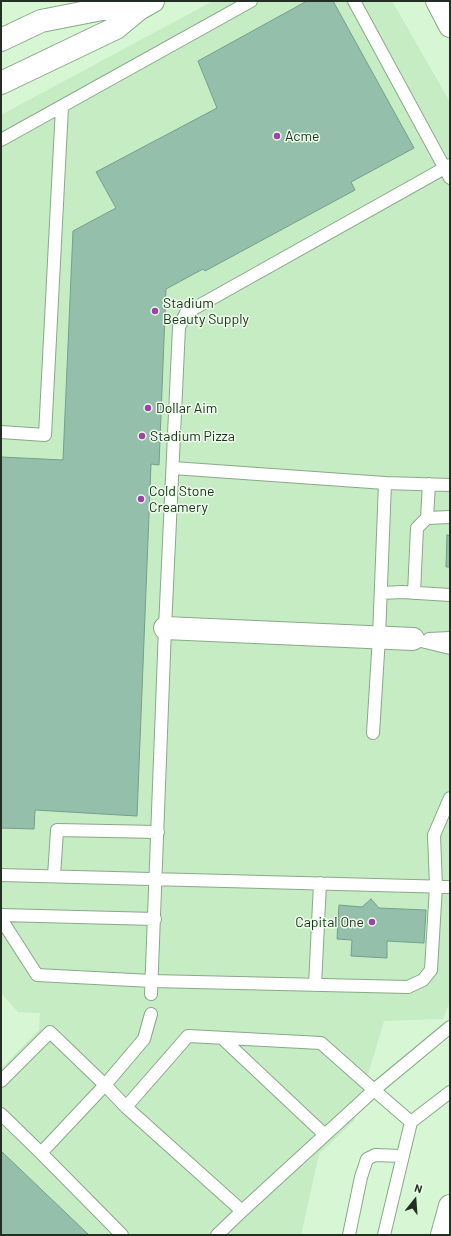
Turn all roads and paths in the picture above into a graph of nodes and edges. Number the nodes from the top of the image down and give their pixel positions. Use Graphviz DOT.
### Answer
graph roads {
  1 [pos="251,1"];
  2 [pos="354,1"];
  3 [pos="437,1"];
  4 [pos="146,5"];
  5 [pos="61,17"];
  6 [pos="450,26"];
  7 [pos="1,40"];
  8 [pos="1,56"];
  9 [pos="1,83"];
  10 [pos="62,107"];
  11 [pos="1,140"];
  12 [pos="448,170"];
  13 [pos="1,432"];
  14 [pos="173,468"];
  15 [pos="385,483"];
  16 [pos="429,484"];
  17 [pos="450,485"];
  18 [pos="450,517"];
  19 [pos="427,518"];
  20 [pos="381,592"];
  21 [pos="414,593"];
  22 [pos="450,594"];
  23 [pos="165,628"];
  24 [pos="379,637"];
  25 [pos="450,638"];
  26 [pos="413,639"];
  27 [pos="450,648"];
  28 [pos="374,733"];
  29 [pos="450,798"];
  30 [pos="158,832"];
  31 [pos="1,875"];
  32 [pos="54,876"];
  33 [pos="156,879"];
  34 [pos="320,883"];
  35 [pos="436,886"];
  36 [pos="450,887"];
  37 [pos="1,915"];
  38 [pos="1,919"];
  39 [pos="155,919"];
  40 [pos="152,980"];
  41 [pos="316,985"];
  42 [pos="151,994"];
  43 [pos="151,1014"];
  44 [pos="450,1027"];
  45 [pos="222,1038"];
  46 [pos="1,1081"];
  47 [pos="105,1085"];
  48 [pos="374,1090"];
  49 [pos="450,1092"];
  50 [pos="126,1107"];
  51 [pos="1,1114"];
  52 [pos="411,1122"];
  53 [pos="325,1135"];
  54 [pos="41,1153"];
  55 [pos="402,1156"];
  56 [pos="450,1206"];
  57 [pos="242,1210"];
  58 [pos="230,1231"];
  59 [pos="122,1235"];
  60 [pos="217,1235"];
  61 [pos="349,1235"];
  62 [pos="384,1235"];
  63 [pos="442,1235"];
  1 -- 10 [label="lane"];
  2 -- 12 [label="lane"];
  3 -- 6 [label="main road"];
  4 -- 5 [label="main road"];
  4 -- 9 [label="main road"];
  5 -- 7 [label="main road"];
  5 -- 8 [label="main road"];
  10 -- 11 [label="lane"];
  10 -- 13 [label="lane"];
  12 -- 14 [label="lane"];
  14 -- 15 [label="lane"];
  14 -- 23 [label="lane"];
  15 -- 16 [label="lane"];
  15 -- 20 [label="lane"];
  16 -- 17 [label="lane"];
  16 -- 19 [label="lane"];
  18 -- 19 [label="lane"];
  19 -- 21 [label="lane"];
  20 -- 21 [label="lane"];
  20 -- 24 [label="lane"];
  21 -- 22 [label="lane"];
  23 -- 24 [label="main road"];
  23 -- 30 [label="lane"];
  24 -- 26 [label="main road"];
  24 -- 28 [label="lane"];
  25 -- 26 [label="lane"];
  26 -- 27 [label="lane"];
  29 -- 35 [label="lane"];
  30 -- 32 [label="lane"];
  30 -- 33 [label="lane"];
  31 -- 32 [label="lane"];
  32 -- 33 [label="lane"];
  33 -- 34 [label="lane"];
  33 -- 39 [label="lane"];
  34 -- 35 [label="lane"];
  34 -- 41 [label="lane"];
  35 -- 36 [label="lane"];
  35 -- 41 [label="lane"];
  37 -- 39 [label="lane"];
  38 -- 40 [label="lane"];
  39 -- 40 [label="lane"];
  40 -- 41 [label="lane"];
  40 -- 42 [label="lane"];
  43 -- 47 [label="lane"];
  44 -- 48 [label="lane"];
  45 -- 48 [label="lane"];
  45 -- 50 [label="lane"];
  45 -- 53 [label="lane"];
  46 -- 47 [label="lane"];
  47 -- 50 [label="lane"];
  47 -- 54 [label="lane"];
  48 -- 52 [label="lane"];
  48 -- 53 [label="lane"];
  49 -- 52 [label="lane"];
  50 -- 57 [label="lane"];
  51 -- 54 [label="lane"];
  52 -- 55 [label="lane"];
  53 -- 57 [label="lane"];
  54 -- 59 [label="lane"];
  55 -- 61 [label="lane"];
  55 -- 62 [label="lane"];
  56 -- 63 [label="main road"];
  57 -- 58 [label="lane"];
  58 -- 60 [label="lane"];
}
